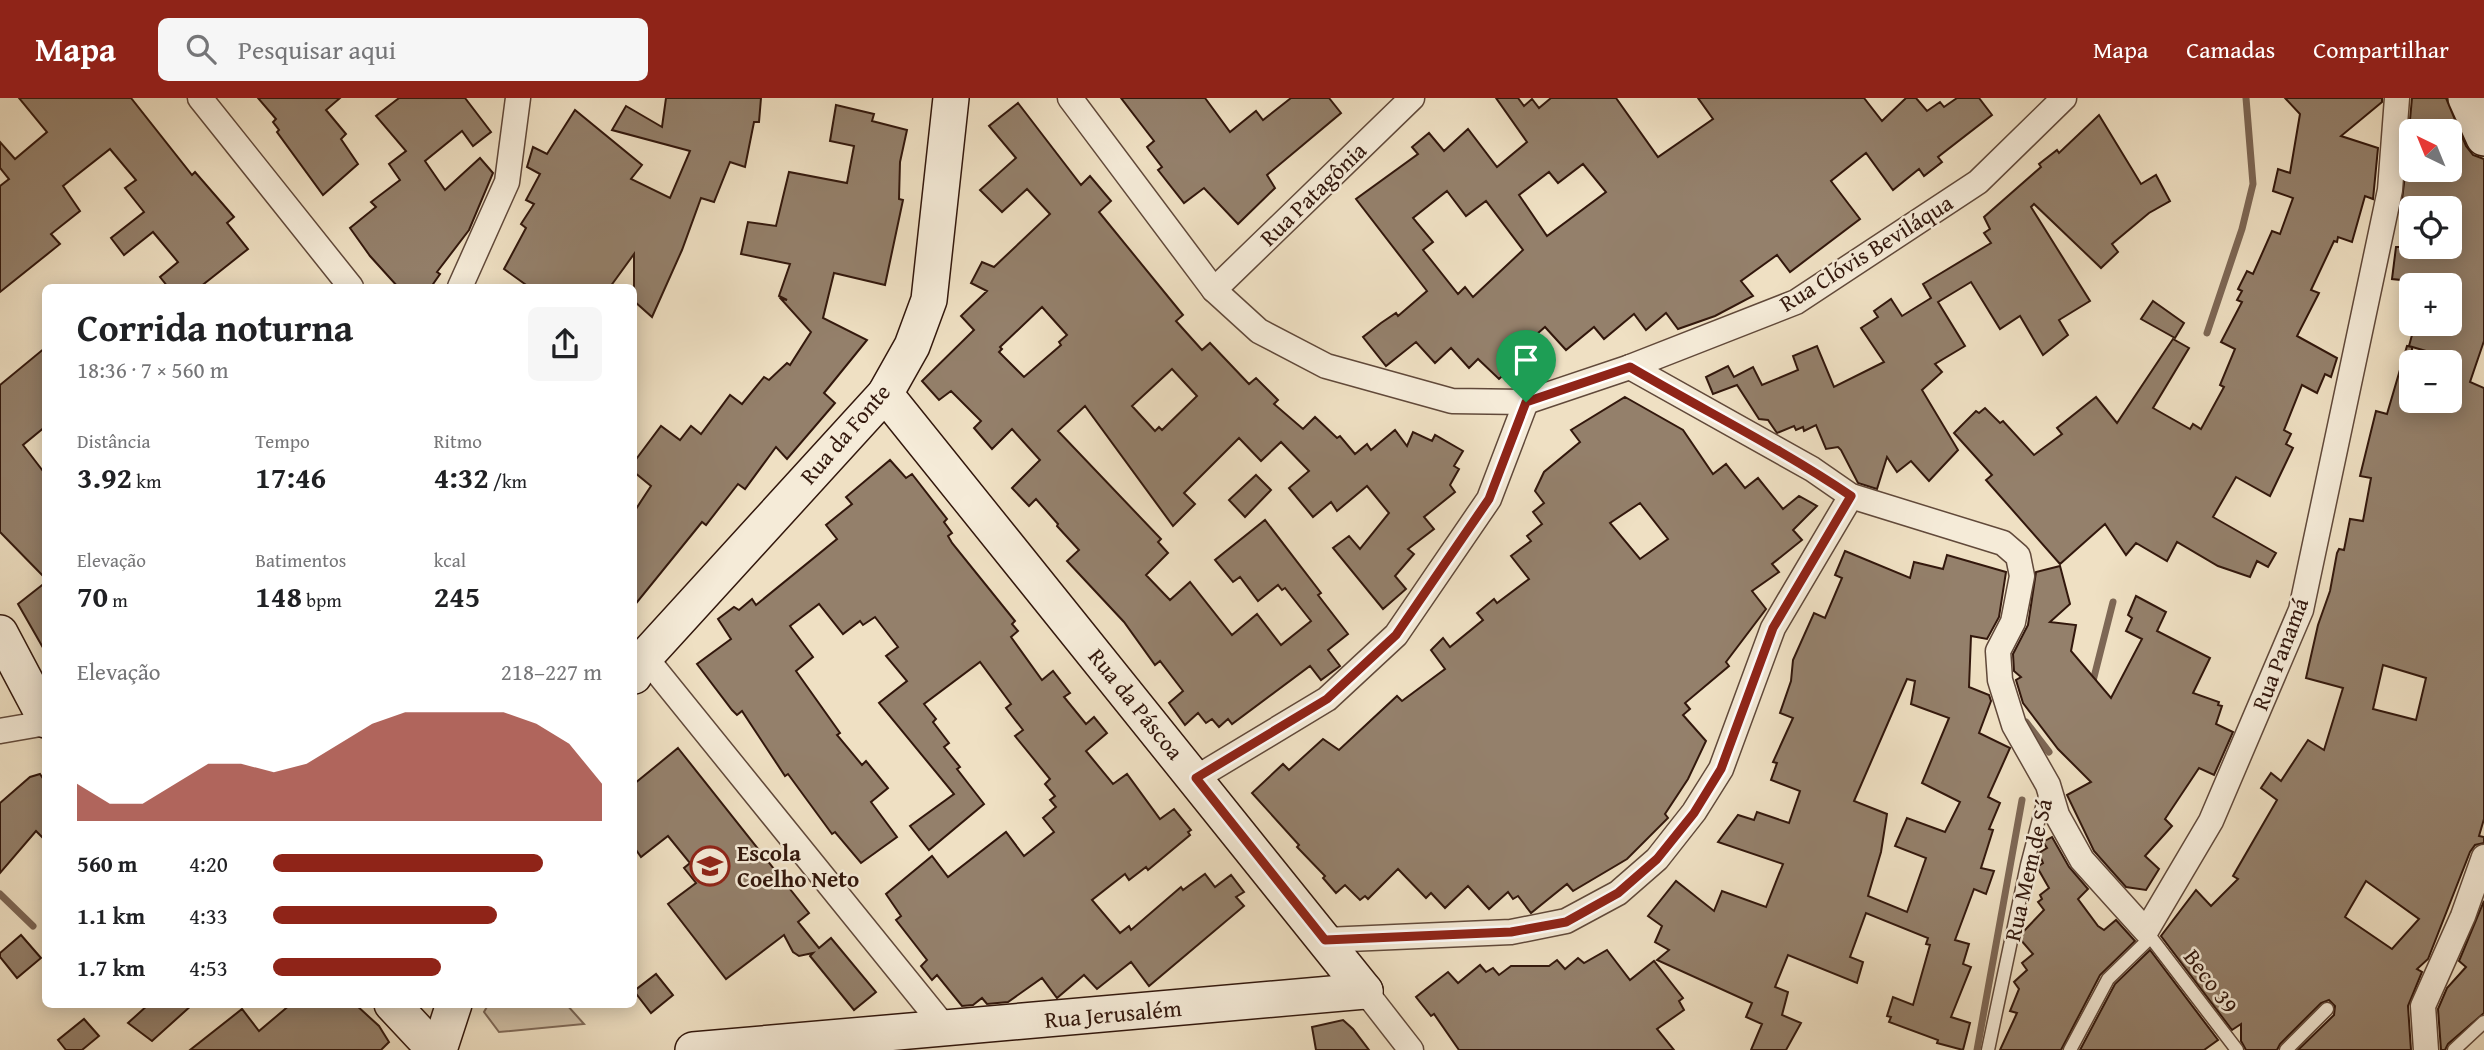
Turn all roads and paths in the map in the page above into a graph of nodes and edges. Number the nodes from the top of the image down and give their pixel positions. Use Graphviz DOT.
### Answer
graph roads {
  1 [pos="200,98"];
  2 [pos="518,98"];
  3 [pos="951,98"];
  4 [pos="1070,98"];
  5 [pos="1412,98"];
  6 [pos="2064,98"];
  7 [pos="2397,98"];
  8 [pos="2473,103"];
  9 [pos="2484,138"];
  10 [pos="349,284"];
  11 [pos="461,284"];
  12 [pos="1214,290"];
  13 [pos="1630,367"];
  14 [pos="885,394"];
  15 [pos="1526,402"];
  16 [pos="1851,496"];
  17 [pos="0,633"];
  18 [pos="639,667"];
  19 [pos="42,713"];
  20 [pos="42,722"];
  21 [pos="0,731"];
  22 [pos="1196,778"];
  23 [pos="2048,785"];
  24 [pos="2484,857"];
  25 [pos="2148,934"];
  26 [pos="1325,940"];
  27 [pos="1365,991"];
  28 [pos="395,1008"];
  29 [pos="453,1008"];
  30 [pos="2328,1009"];
  31 [pos="2484,1022"];
  32 [pos="947,1030"];
  33 [pos="437,1050"];
  34 [pos="693,1050"];
  35 [pos="1411,1050"];
  36 [pos="1988,1050"];
  37 [pos="2070,1050"];
  38 [pos="2237,1050"];
  39 [pos="2286,1050"];
  40 [pos="2426,1050"];
  41 [pos="2454,1050"];
  1 -- 10 [label="street"];
  2 -- 11 [label="street"];
  3 -- 14 [label="street, Rua da Fonte"];
  4 -- 12 [label="street, Rua Clóvis Beviláqua"];
  5 -- 12 [label="street, Rua Patagônia"];
  6 -- 13 [label="street, Rua Clóvis Beviláqua"];
  7 -- 25 [label="street, Rua Panamá"];
  8 -- 9 [label="street"];
  12 -- 15 [label="street, Rua Clóvis Beviláqua"];
  13 -- 15 [label="street, Rua Clóvis Beviláqua"];
  13 -- 16 [label="street"];
  14 -- 18 [label="street, Rua da Fonte"];
  14 -- 22 [label="street, Rua da Páscoa"];
  15 -- 22 [label="street"];
  16 -- 23 [label="street, Rua Mem de Sá"];
  16 -- 26 [label="street"];
  17 -- 19 [label="street"];
  18 -- 32 [label="street"];
  20 -- 21 [label="street"];
  22 -- 26 [label="street, Rua da Páscoa"];
  23 -- 25 [label="street"];
  23 -- 36 [label="lane, Rua Mem de Sá"];
  24 -- 40 [label="street"];
  25 -- 37 [label="lane"];
  25 -- 38 [label="lane, Beco 39"];
  26 -- 27 [label="street, Rua da Páscoa"];
  27 -- 32 [label="street, Rua Jerusalém"];
  27 -- 35 [label="street, Rua da Páscoa"];
  28 -- 33 [label="street"];
  29 -- 33 [label="street"];
  30 -- 39 [label="lane"];
  31 -- 41 [label="lane"];
  32 -- 34 [label="street, Rua Jerusalém"];
}
